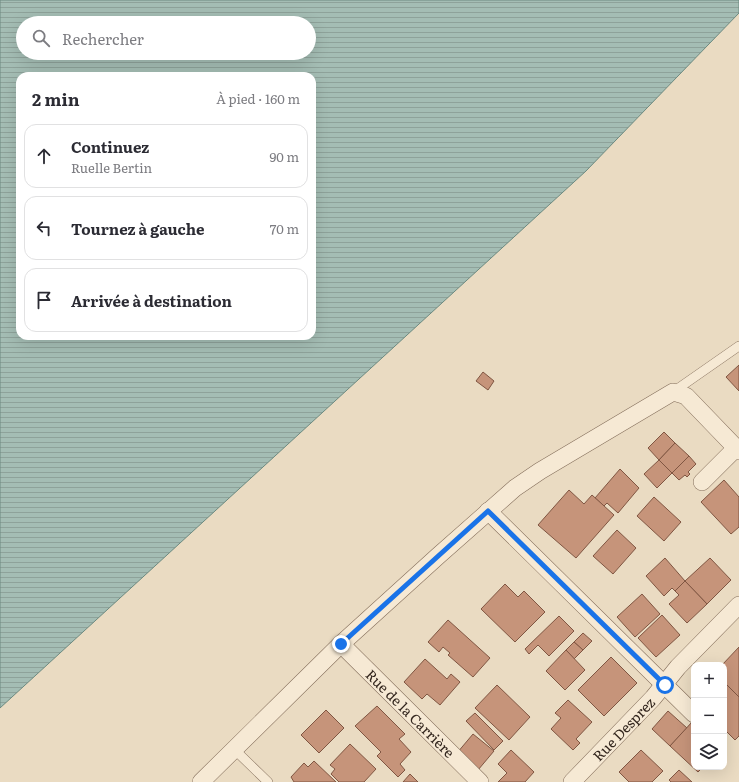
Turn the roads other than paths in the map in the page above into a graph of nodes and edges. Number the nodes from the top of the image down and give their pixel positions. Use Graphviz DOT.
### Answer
graph roads {
  1 [pos="739,346"];
  2 [pos="681,391"];
  3 [pos="736,444"];
  4 [pos="702,482"];
  5 [pos="488,511"];
  6 [pos="739,604"];
  7 [pos="341,644"];
  8 [pos="665,685"];
  9 [pos="691,711"];
  10 [pos="235,750"];
  11 [pos="201,782"];
  12 [pos="268,782"];
  13 [pos="480,782"];
  14 [pos="572,782"];
  1 -- 2 [label="lane"];
  2 -- 3 [label="street"];
  2 -- 5 [label="street"];
  3 -- 4 [label="street"];
  5 -- 7 [label="street"];
  5 -- 8 [label="street"];
  6 -- 8 [label="street, Rue Desprez"];
  7 -- 10 [label="street"];
  7 -- 13 [label="street, Rue de la Carrière"];
  8 -- 9 [label="street"];
  8 -- 14 [label="street, Rue Desprez"];
  10 -- 11 [label="street"];
  10 -- 12 [label="lane"];
}
